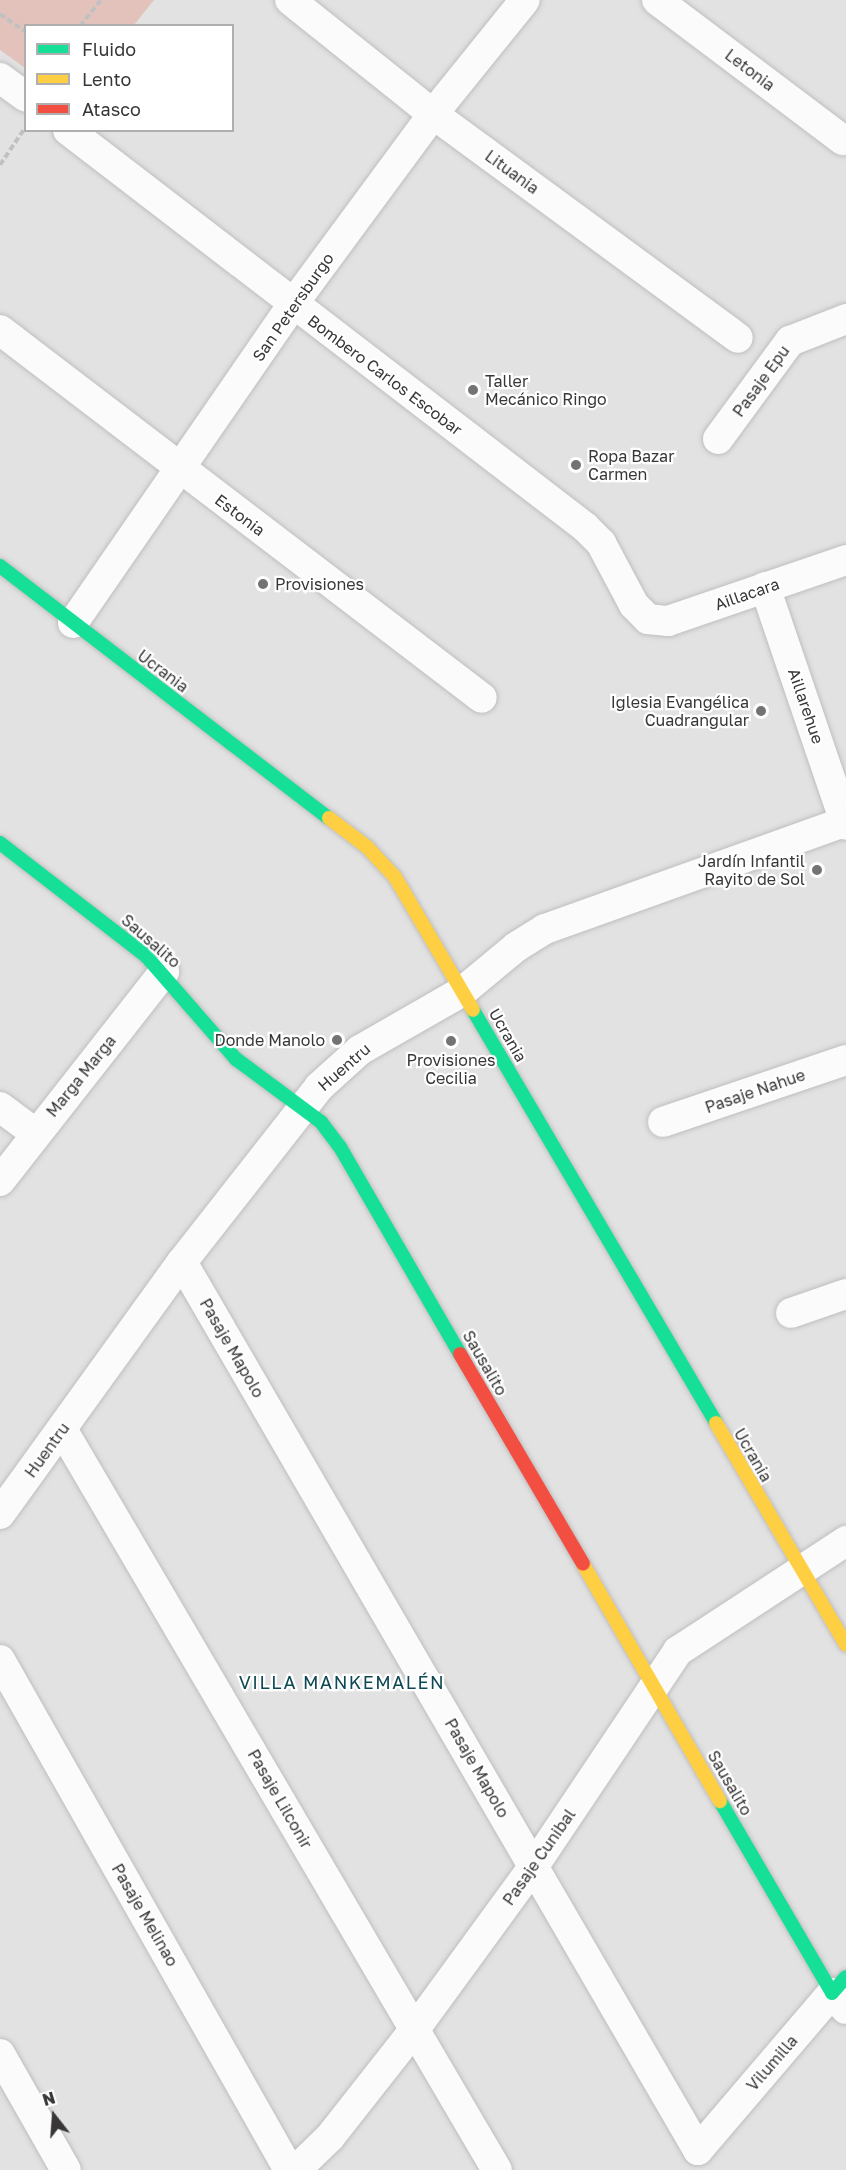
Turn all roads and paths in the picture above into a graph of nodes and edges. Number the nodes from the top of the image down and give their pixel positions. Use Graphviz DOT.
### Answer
graph roads {
  1 [pos="101,0"];
  2 [pos="290,0"];
  3 [pos="525,0"];
  4 [pos="657,0"];
  5 [pos="0,14"];
  6 [pos="82,24"];
  7 [pos="24,31"];
  8 [pos="0,78"];
  9 [pos="24,96"];
  10 [pos="433,114"];
  11 [pos="24,131"];
  12 [pos="71,132"];
  13 [pos="843,140"];
  14 [pos="0,165"];
  15 [pos="293,304"];
  16 [pos="846,319"];
  17 [pos="0,330"];
  18 [pos="738,338"];
  19 [pos="718,440"];
  20 [pos="182,471"];
  21 [pos="846,560"];
  22 [pos="0,566"];
  23 [pos="765,587"];
  24 [pos="648,620"];
  25 [pos="73,623"];
  26 [pos="482,698"];
  27 [pos="846,823"];
  28 [pos="0,843"];
  29 [pos="164,972"];
  30 [pos="463,991"];
  31 [pos="846,1060"];
  32 [pos="0,1107"];
  33 [pos="303,1107"];
  34 [pos="663,1122"];
  35 [pos="35,1133"];
  36 [pos="0,1182"];
  37 [pos="182,1262"];
  38 [pos="846,1294"];
  39 [pos="791,1313"];
  40 [pos="62,1429"];
  41 [pos="0,1514"];
  42 [pos="846,1541"];
  43 [pos="801,1569"];
  44 [pos="846,1646"];
  45 [pos="0,1660"];
  46 [pos="655,1685"];
  47 [pos="534,1866"];
  48 [pos="841,1993"];
  49 [pos="415,2029"];
  50 [pos="0,2054"];
  51 [pos="698,2150"];
  52 [pos="66,2170"];
  53 [pos="289,2170"];
  54 [pos="296,2170"];
  55 [pos="497,2170"];
  1 -- 6 [label="path"];
  2 -- 10 [label="street, Lituania"];
  3 -- 10 [label="street, San Petersburgo"];
  4 -- 13 [label="street, Letonia"];
  5 -- 7 [label="path"];
  8 -- 9 [label="street"];
  10 -- 15 [label="street, San Petersburgo"];
  10 -- 18 [label="street, Lituania"];
  11 -- 14 [label="path"];
  12 -- 15 [label="street, Bombero Carlos Escobar"];
  15 -- 20 [label="street, San Petersburgo"];
  15 -- 24 [label="street, Bombero Carlos Escobar"];
  16 -- 19 [label="street, Pasaje Epu"];
  17 -- 20 [label="street, Estonia"];
  20 -- 25 [label="street, San Petersburgo"];
  20 -- 26 [label="street, Estonia"];
  21 -- 23 [label="street, Aillacara"];
  22 -- 25 [label="street, Ucrania"];
  23 -- 24 [label="street, Aillacara"];
  23 -- 27 [label="street, Aillarehue"];
  25 -- 30 [label="street, Ucrania"];
  27 -- 30 [label="street, Huentru"];
  28 -- 29 [label="street, Sausalito"];
  29 -- 33 [label="street, Sausalito"];
  29 -- 35 [label="street, Marga Marga"];
  30 -- 33 [label="street, Huentru"];
  30 -- 43 [label="street, Ucrania"];
  31 -- 34 [label="street, Pasaje Nahue"];
  32 -- 35 [label="street"];
  33 -- 37 [label="street, Huentru"];
  33 -- 46 [label="street, Sausalito"];
  35 -- 36 [label="street, Marga Marga"];
  37 -- 40 [label="street, Huentru"];
  37 -- 47 [label="street, Pasaje Mapolo"];
  38 -- 39 [label="street"];
  40 -- 41 [label="street, Huentru"];
  40 -- 49 [label="street, Pasaje Lilconir"];
  42 -- 43 [label="street, Pasaje Cunibal"];
  43 -- 44 [label="street, Ucrania"];
  43 -- 46 [label="street, Pasaje Cunibal"];
  45 -- 53 [label="street, Pasaje Melinao"];
  46 -- 47 [label="street, Pasaje Cunibal"];
  46 -- 48 [label="street, Sausalito"];
  47 -- 49 [label="street, Pasaje Cunibal"];
  47 -- 51 [label="street, Pasaje Mapolo"];
  48 -- 51 [label="street, Vilumilla"];
  49 -- 54 [label="street, Pasaje Cunibal"];
  49 -- 55 [label="street, Pasaje Lilconir"];
  50 -- 52 [label="street"];
}
